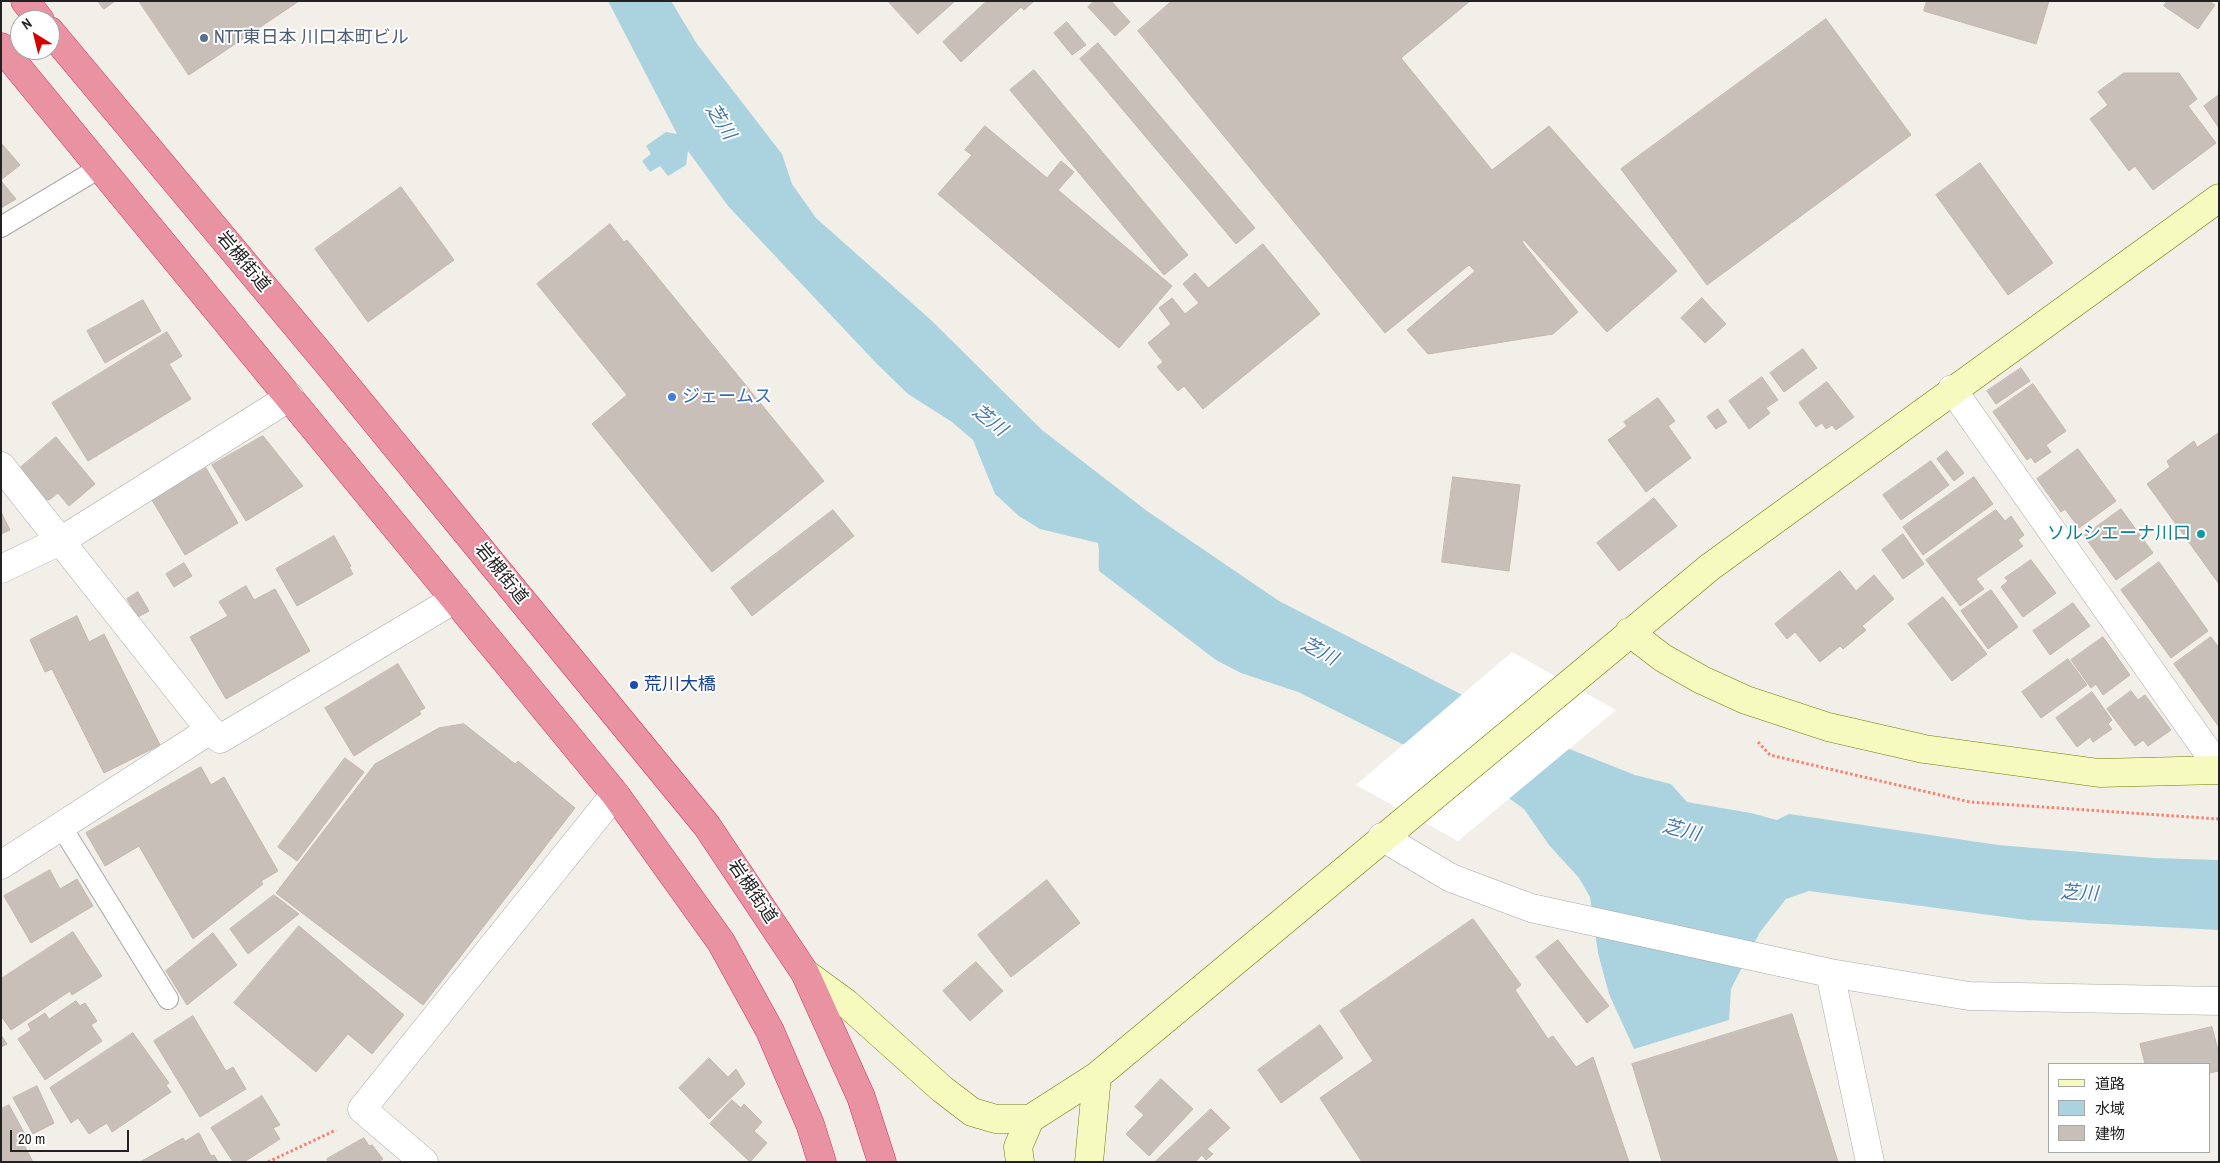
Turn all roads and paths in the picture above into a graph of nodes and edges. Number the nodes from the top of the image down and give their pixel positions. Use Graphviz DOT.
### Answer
graph roads {
  1 [pos="60,44"];
  2 [pos="1,47"];
  3 [pos="101,166"];
  4 [pos="2219,198"];
  5 [pos="1,227"];
  6 [pos="1952,389"];
  7 [pos="290,398"];
  8 [pos="1,466"];
  9 [pos="62,540"];
  10 [pos="1,569"];
  11 [pos="455,599"];
  12 [pos="1629,632"];
  13 [pos="210,730"];
  14 [pos="2219,769"];
  15 [pos="615,794"];
  16 [pos="61,826"];
  17 [pos="1382,837"];
  18 [pos="1,864"];
  19 [pos="1830,972"];
  20 [pos="806,973"];
  21 [pos="168,999"];
  22 [pos="2219,1001"];
  23 [pos="1097,1076"];
  24 [pos="362,1109"];
  25 [pos="1030,1119"];
  26 [pos="268,1162"];
  27 [pos="424,1162"];
  28 [pos="822,1162"];
  29 [pos="882,1162"];
  30 [pos="1020,1162"];
  31 [pos="1089,1162"];
  32 [pos="1870,1162"];
  1 -- 20 [label="highway, 岩槻街道"];
  2 -- 3 [label="highway"];
  3 -- 5 [label="lane"];
  3 -- 7 [label="highway"];
  4 -- 6 [label="street"];
  6 -- 12 [label="street"];
  6 -- 14 [label="street"];
  7 -- 9 [label="street"];
  7 -- 11 [label="highway"];
  8 -- 9 [label="street"];
  9 -- 10 [label="street"];
  9 -- 13 [label="street"];
  11 -- 13 [label="street"];
  11 -- 15 [label="highway"];
  12 -- 14 [label="street"];
  12 -- 17 [label="street"];
  13 -- 16 [label="street"];
  15 -- 24 [label="street"];
  15 -- 28 [label="highway"];
  16 -- 18 [label="street"];
  16 -- 21 [label="lane"];
  17 -- 19 [label="street"];
  17 -- 23 [label="street"];
  19 -- 22 [label="street"];
  19 -- 32 [label="street"];
  20 -- 25 [label="street"];
  20 -- 29 [label="highway, 岩槻街道"];
  23 -- 25 [label="street"];
  23 -- 31 [label="street"];
  24 -- 26 [label="path"];
  24 -- 27 [label="street"];
  25 -- 30 [label="street"];
}
